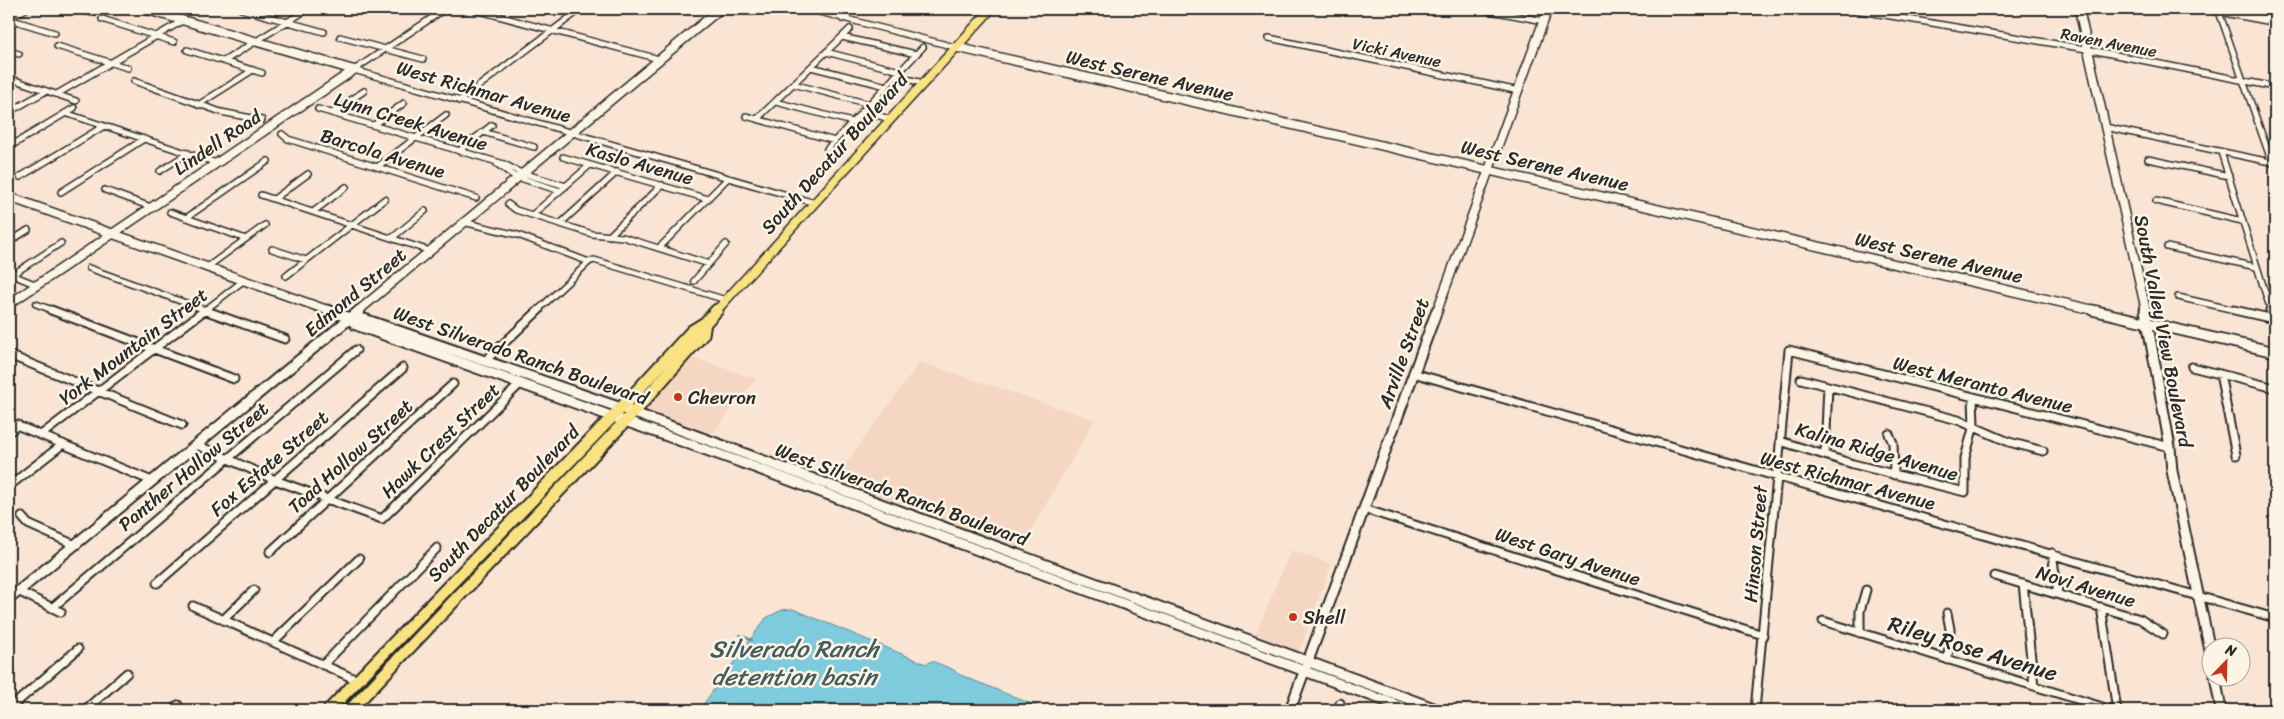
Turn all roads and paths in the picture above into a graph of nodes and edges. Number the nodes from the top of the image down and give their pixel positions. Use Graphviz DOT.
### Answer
graph roads {
  1 [pos="26,9"];
  2 [pos="77,9"];
  3 [pos="144,9"];
  4 [pos="240,9"];
  5 [pos="308,9"];
  6 [pos="445,9"];
  7 [pos="472,9"];
  8 [pos="581,9"];
  9 [pos="720,9"];
  10 [pos="808,9"];
  11 [pos="854,9"];
  12 [pos="990,9"];
  13 [pos="1480,9"];
  14 [pos="1548,9"];
  15 [pos="1849,9"];
  16 [pos="2078,9"];
  17 [pos="2216,9"];
  18 [pos="92,13"];
  19 [pos="9,18"];
  20 [pos="102,19"];
  21 [pos="842,19"];
  22 [pos="184,20"];
  23 [pos="1544,21"];
  24 [pos="2275,21"];
  25 [pos="287,22"];
  26 [pos="850,29"];
  27 [pos="553,31"];
  28 [pos="324,32"];
  29 [pos="55,33"];
  30 [pos="157,36"];
  31 [pos="340,36"];
  32 [pos="842,37"];
  33 [pos="1269,38"];
  34 [pos="256,41"];
  35 [pos="174,42"];
  36 [pos="57,46"];
  37 [pos="923,47"];
  38 [pos="956,47"];
  39 [pos="385,49"];
  40 [pos="2086,49"];
  41 [pos="187,50"];
  42 [pos="9,51"];
  43 [pos="826,52"];
  44 [pos="19,54"];
  45 [pos="916,54"];
  46 [pos="423,59"];
  47 [pos="659,59"];
  48 [pos="224,61"];
  49 [pos="111,63"];
  50 [pos="812,67"];
  51 [pos="128,68"];
  52 [pos="253,70"];
  53 [pos="354,70"];
  54 [pos="900,71"];
  55 [pos="262,73"];
  56 [pos="895,76"];
  57 [pos="9,79"];
  58 [pos="2241,80"];
  59 [pos="134,81"];
  60 [pos="923,83"];
  61 [pos="793,84"];
  62 [pos="886,86"];
  63 [pos="2275,87"];
  64 [pos="46,91"];
  65 [pos="364,91"];
  66 [pos="1520,91"];
  67 [pos="57,94"];
  68 [pos="76,101"];
  69 [pos="459,101"];
  70 [pos="776,102"];
  71 [pos="404,103"];
  72 [pos="869,104"];
  73 [pos="198,105"];
  74 [pos="74,108"];
  75 [pos="318,109"];
  76 [pos="9,112"];
  77 [pos="862,112"];
  78 [pos="66,113"];
  79 [pos="332,113"];
  80 [pos="446,115"];
  81 [pos="746,116"];
  82 [pos="757,119"];
  83 [pos="890,119"];
  84 [pos="262,120"];
  85 [pos="852,122"];
  86 [pos="374,125"];
  87 [pos="492,125"];
  88 [pos="104,126"];
  89 [pos="2105,127"];
  90 [pos="483,132"];
  91 [pos="571,132"];
  92 [pos="282,134"];
  93 [pos="415,138"];
  94 [pos="144,139"];
  95 [pos="835,141"];
  96 [pos="9,147"];
  97 [pos="534,147"];
  98 [pos="827,150"];
  99 [pos="459,151"];
  100 [pos="2221,152"];
  101 [pos="188,153"];
  102 [pos="563,157"];
  103 [pos="2148,159"];
  104 [pos="268,161"];
  105 [pos="217,162"];
  106 [pos="2274,163"];
  107 [pos="590,165"];
  108 [pos="377,167"];
  109 [pos="1489,169"];
  110 [pos="160,171"];
  111 [pos="617,172"];
  112 [pos="308,174"];
  113 [pos="520,175"];
  114 [pos="2229,176"];
  115 [pos="20,178"];
  116 [pos="728,178"];
  117 [pos="662,185"];
  118 [pos="346,186"];
  119 [pos="566,186"];
  120 [pos="105,190"];
  121 [pos="560,191"];
  122 [pos="62,192"];
  123 [pos="261,195"];
  124 [pos="9,197"];
  125 [pos="476,198"];
  126 [pos="274,199"];
  127 [pos="385,199"];
  128 [pos="708,199"];
  129 [pos="2156,201"];
  130 [pos="815,203"];
  131 [pos="508,204"];
  132 [pos="151,207"];
  133 [pos="425,211"];
  134 [pos="170,212"];
  135 [pos="313,212"];
  136 [pos="532,215"];
  137 [pos="186,218"];
  138 [pos="2242,221"];
  139 [pos="463,222"];
  140 [pos="560,224"];
  141 [pos="265,225"];
  142 [pos="352,225"];
  143 [pos="28,230"];
  144 [pos="112,234"];
  145 [pos="609,236"];
  146 [pos="392,238"];
  147 [pos="246,239"];
  148 [pos="9,242"];
  149 [pos="61,242"];
  150 [pos="726,244"];
  151 [pos="2167,247"];
  152 [pos="659,248"];
  153 [pos="272,249"];
  154 [pos="430,250"];
  155 [pos="306,260"];
  156 [pos="592,261"];
  157 [pos="710,264"];
  158 [pos="2256,267"];
  159 [pos="89,268"];
  160 [pos="206,268"];
  161 [pos="11,274"];
  162 [pos="286,276"];
  163 [pos="243,281"];
  164 [pos="694,281"];
  165 [pos="37,285"];
  166 [pos="2178,297"];
  167 [pos="726,300"];
  168 [pos="9,304"];
  169 [pos="36,304"];
  170 [pos="204,311"];
  171 [pos="350,318"];
  172 [pos="2274,319"];
  173 [pos="2148,322"];
  174 [pos="705,323"];
  175 [pos="285,339"];
  176 [pos="154,349"];
  177 [pos="356,350"];
  178 [pos="1789,350"];
  179 [pos="2275,352"];
  180 [pos="9,355"];
  181 [pos="485,361"];
  182 [pos="2192,366"];
  183 [pos="403,368"];
  184 [pos="1412,373"];
  185 [pos="2220,374"];
  186 [pos="234,378"];
  187 [pos="1801,379"];
  188 [pos="453,384"];
  189 [pos="521,384"];
  190 [pos="1828,386"];
  191 [pos="2275,388"];
  192 [pos="97,392"];
  193 [pos="1973,398"];
  194 [pos="622,408"];
  195 [pos="613,416"];
  196 [pos="630,416"];
  197 [pos="9,422"];
  198 [pos="18,425"];
  199 [pos="182,425"];
  200 [pos="1974,425"];
  201 [pos="9,432"];
  202 [pos="1888,434"];
  203 [pos="41,435"];
  204 [pos="1780,441"];
  205 [pos="63,444"];
  206 [pos="196,446"];
  207 [pos="2170,447"];
  208 [pos="2043,451"];
  209 [pos="1825,454"];
  210 [pos="2236,455"];
  211 [pos="227,458"];
  212 [pos="1894,475"];
  213 [pos="1777,478"];
  214 [pos="275,480"];
  215 [pos="152,481"];
  216 [pos="9,486"];
  217 [pos="328,497"];
  218 [pos="1364,509"];
  219 [pos="22,517"];
  220 [pos="75,545"];
  221 [pos="437,548"];
  222 [pos="270,552"];
  223 [pos="2052,553"];
  224 [pos="359,559"];
  225 [pos="1995,576"];
  226 [pos="157,583"];
  227 [pos="2023,584"];
  228 [pos="254,590"];
  229 [pos="1866,590"];
  230 [pos="18,591"];
  231 [pos="2058,594"];
  232 [pos="2199,594"];
  233 [pos="9,599"];
  234 [pos="193,606"];
  235 [pos="2101,607"];
  236 [pos="52,608"];
  237 [pos="61,612"];
  238 [pos="424,612"];
  239 [pos="1947,614"];
  240 [pos="2275,618"];
  241 [pos="222,620"];
  242 [pos="1824,621"];
  243 [pos="1860,633"];
  244 [pos="2163,634"];
  245 [pos="1763,635"];
  246 [pos="2207,636"];
  247 [pos="273,642"];
  248 [pos="78,649"];
  249 [pos="1948,660"];
  250 [pos="323,665"];
  251 [pos="1306,668"];
  252 [pos="386,672"];
  253 [pos="127,673"];
  254 [pos="358,680"];
  255 [pos="2034,686"];
  256 [pos="2217,686"];
  257 [pos="9,709"];
  258 [pos="85,710"];
  259 [pos="328,710"];
  260 [pos="350,710"];
  261 [pos="1290,710"];
  262 [pos="1410,710"];
  263 [pos="1439,710"];
  264 [pos="1755,710"];
  265 [pos="2112,710"];
  266 [pos="2117,710"];
  267 [pos="2221,710"];
  1 -- 19 [label="street"];
  2 -- 18 [label="street"];
  3 -- 22 [label="street, West Richmar Avenue"];
  4 -- 25 [label="street"];
  5 -- 25 [label="street"];
  6 -- 39 [label="street, Lindell Road"];
  7 -- 27 [label="street"];
  8 -- 27 [label="street"];
  9 -- 47 [label="street, Edmond Street"];
  10 -- 21 [label="street, West Serene Avenue"];
  11 -- 21 [label="street"];
  12 -- 38 [label="main road, South Decatur Boulevard"];
  13 -- 23 [label="street"];
  14 -- 23 [label="street, Arville Street"];
  15 -- 40 [label="street, Raven Avenue"];
  16 -- 40 [label="main road, South Valley View Boulevard"];
  17 -- 24 [label="main road"];
  17 -- 58 [label="street"];
  19 -- 29 [label="street"];
  20 -- 30 [label="street"];
  21 -- 38 [label="street, West Serene Avenue"];
  22 -- 30 [label="street"];
  22 -- 34 [label="street, West Richmar Avenue"];
  23 -- 66 [label="street, Arville Street"];
  25 -- 28 [label="street"];
  25 -- 34 [label="street"];
  26 -- 32 [label="street"];
  27 -- 47 [label="street"];
  27 -- 69 [label="street"];
  30 -- 35 [label="street"];
  30 -- 49 [label="street"];
  31 -- 39 [label="street"];
  32 -- 43 [label="street"];
  32 -- 45 [label="street"];
  33 -- 66 [label="street, Vicki Avenue"];
  34 -- 48 [label="street"];
  34 -- 53 [label="street, West Richmar Avenue"];
  36 -- 49 [label="street"];
  37 -- 45 [label="street"];
  38 -- 60 [label="main road, South Decatur Boulevard"];
  38 -- 109 [label="street, West Serene Avenue"];
  39 -- 46 [label="street"];
  39 -- 53 [label="street, Lindell Road"];
  40 -- 58 [label="street, Raven Avenue"];
  40 -- 89 [label="main road, South Valley View Boulevard"];
  41 -- 48 [label="street"];
  42 -- 44 [label="street"];
  43 -- 50 [label="street"];
  43 -- 54 [label="street"];
  45 -- 54 [label="street"];
  47 -- 91 [label="street, Edmond Street"];
  48 -- 52 [label="street"];
  49 -- 51 [label="street"];
  49 -- 67 [label="street"];
  50 -- 61 [label="street"];
  50 -- 62 [label="street"];
  52 -- 55 [label="street"];
  52 -- 73 [label="street"];
  53 -- 69 [label="street, West Richmar Avenue"];
  53 -- 105 [label="street, Lindell Road"];
  54 -- 56 [label="street"];
  56 -- 60 [label="street"];
  56 -- 62 [label="street"];
  57 -- 64 [label="street"];
  58 -- 63 [label="street, Raven Avenue"];
  58 -- 106 [label="street"];
  59 -- 73 [label="street"];
  60 -- 83 [label="main road, South Decatur Boulevard"];
  61 -- 70 [label="street"];
  61 -- 72 [label="street"];
  62 -- 72 [label="street"];
  64 -- 67 [label="street"];
  64 -- 76 [label="street"];
  65 -- 79 [label="street"];
  66 -- 109 [label="street, Arville Street"];
  67 -- 68 [label="street"];
  69 -- 91 [label="street, West Richmar Avenue"];
  70 -- 82 [label="street"];
  70 -- 85 [label="street"];
  71 -- 86 [label="street"];
  72 -- 77 [label="street"];
  73 -- 84 [label="street"];
  74 -- 78 [label="street"];
  75 -- 79 [label="street, Lynn Creek Avenue"];
  77 -- 83 [label="street"];
  77 -- 85 [label="street"];
  78 -- 88 [label="street"];
  78 -- 96 [label="street"];
  79 -- 86 [label="street, Lynn Creek Avenue"];
  80 -- 93 [label="street"];
  81 -- 82 [label="street"];
  82 -- 95 [label="street"];
  83 -- 130 [label="main road, South Decatur Boulevard"];
  85 -- 95 [label="street"];
  86 -- 93 [label="street, Lynn Creek Avenue"];
  87 -- 90 [label="street"];
  88 -- 94 [label="street"];
  88 -- 115 [label="street"];
  89 -- 100 [label="street"];
  89 -- 173 [label="main road, South Valley View Boulevard"];
  90 -- 97 [label="street"];
  90 -- 99 [label="street"];
  91 -- 113 [label="street, Edmond Street"];
  91 -- 116 [label="street, West Richmar Avenue"];
  92 -- 108 [label="street, Barcola Avenue"];
  93 -- 99 [label="street, Lynn Creek Avenue"];
  93 -- 108 [label="street"];
  94 -- 101 [label="street"];
  94 -- 122 [label="street"];
  95 -- 98 [label="street"];
  99 -- 113 [label="street, Lynn Creek Avenue"];
  100 -- 106 [label="street"];
  100 -- 114 [label="street"];
  101 -- 105 [label="street"];
  101 -- 110 [label="street"];
  102 -- 107 [label="street, Kaslo Avenue"];
  103 -- 114 [label="street"];
  104 -- 137 [label="street"];
  105 -- 132 [label="street, Lindell Road"];
  107 -- 111 [label="street, Kaslo Avenue"];
  107 -- 119 [label="street"];
  108 -- 125 [label="street, Barcola Avenue"];
  109 -- 173 [label="street, West Serene Avenue"];
  109 -- 184 [label="street, Arville Street"];
  111 -- 117 [label="street, Kaslo Avenue"];
  111 -- 140 [label="street"];
  112 -- 126 [label="street"];
  113 -- 119 [label="street, Lynn Creek Avenue"];
  113 -- 121 [label="street, Lynn Creek Avenue"];
  113 -- 139 [label="street, Edmond Street"];
  114 -- 138 [label="street"];
  116 -- 128 [label="street"];
  116 -- 130 [label="street, West Richmar Avenue"];
  117 -- 128 [label="street, Kaslo Avenue"];
  117 -- 145 [label="street"];
  118 -- 135 [label="street"];
  119 -- 121 [label="street"];
  120 -- 132 [label="street"];
  121 -- 136 [label="street"];
  123 -- 126 [label="street"];
  124 -- 144 [label="street, West Silverado Ranch Boulevard"];
  126 -- 135 [label="street"];
  127 -- 142 [label="street"];
  128 -- 152 [label="street"];
  129 -- 138 [label="street"];
  130 -- 167 [label="main road, South Decatur Boulevard"];
  131 -- 136 [label="street"];
  132 -- 144 [label="street, Lindell Road"];
  133 -- 146 [label="street"];
  134 -- 137 [label="street"];
  135 -- 142 [label="street"];
  136 -- 140 [label="street"];
  137 -- 147 [label="street"];
  138 -- 158 [label="street"];
  139 -- 154 [label="street, Edmond Street"];
  139 -- 156 [label="street"];
  140 -- 145 [label="street"];
  141 -- 147 [label="street"];
  142 -- 146 [label="street"];
  142 -- 155 [label="street"];
  143 -- 148 [label="street"];
  144 -- 160 [label="street, West Silverado Ranch Boulevard"];
  144 -- 165 [label="street, Lindell Road"];
  145 -- 152 [label="street"];
  146 -- 154 [label="street"];
  147 -- 160 [label="street"];
  149 -- 161 [label="street"];
  150 -- 157 [label="street"];
  151 -- 158 [label="street"];
  152 -- 157 [label="street"];
  153 -- 155 [label="street"];
  154 -- 171 [label="street, Edmond Street"];
  155 -- 162 [label="street"];
  156 -- 167 [label="street"];
  156 -- 181 [label="street"];
  157 -- 164 [label="street"];
  158 -- 172 [label="street"];
  159 -- 170 [label="street"];
  160 -- 163 [label="street, West Silverado Ranch Boulevard"];
  161 -- 165 [label="street"];
  163 -- 170 [label="street, York Mountain Street"];
  163 -- 171 [label="street, West Silverado Ranch Boulevard"];
  165 -- 168 [label="street, Lindell Road"];
  166 -- 172 [label="street"];
  167 -- 174 [label="main road, South Decatur Boulevard"];
  169 -- 176 [label="street"];
  170 -- 175 [label="street"];
  170 -- 176 [label="street, York Mountain Street"];
  171 -- 181 [label="street, West Silverado Ranch Boulevard"];
  171 -- 189 [label="street, West Silverado Ranch Boulevard"];
  171 -- 206 [label="street, Edmond Street"];
  173 -- 179 [label="street, West Serene Avenue"];
  173 -- 207 [label="main road, South Valley View Boulevard"];
  174 -- 194 [label="main road, South Decatur Boulevard"];
  174 -- 196 [label="main road, South Decatur Boulevard"];
  176 -- 186 [label="street"];
  176 -- 192 [label="street, York Mountain Street"];
  177 -- 211 [label="street, Panther Hollow Street"];
  178 -- 193 [label="street, West Meranto Avenue"];
  178 -- 204 [label="street, Hinson Street"];
  180 -- 192 [label="street"];
  181 -- 194 [label="street, West Silverado Ranch Boulevard"];
  182 -- 185 [label="street"];
  183 -- 214 [label="street, Fox Estate Street"];
  184 -- 213 [label="street, West Richmar Avenue"];
  184 -- 218 [label="street, Arville Street"];
  185 -- 191 [label="street"];
  185 -- 210 [label="street"];
  187 -- 190 [label="street"];
  188 -- 217 [label="street, Toad Hollow Street"];
  189 -- 195 [label="street, West Silverado Ranch Boulevard"];
  189 -- 217 [label="street, Hawk Crest Street"];
  190 -- 200 [label="street"];
  190 -- 209 [label="street"];
  192 -- 199 [label="street"];
  192 -- 203 [label="street, York Mountain Street"];
  193 -- 200 [label="street"];
  193 -- 207 [label="street, West Meranto Avenue"];
  194 -- 195 [label="main road, South Decatur Boulevard"];
  194 -- 196 [label="street, West Silverado Ranch Boulevard"];
  195 -- 196 [label="street, West Silverado Ranch Boulevard"];
  195 -- 238 [label="main road, South Decatur Boulevard"];
  196 -- 251 [label="street, West Silverado Ranch Boulevard"];
  196 -- 252 [label="main road, South Decatur Boulevard"];
  197 -- 198 [label="street"];
  198 -- 201 [label="street"];
  198 -- 203 [label="street"];
  200 -- 208 [label="street"];
  200 -- 212 [label="street, Kalina Ridge Avenue"];
  202 -- 212 [label="street"];
  203 -- 205 [label="street"];
  204 -- 209 [label="street, Kalina Ridge Avenue"];
  204 -- 213 [label="street, Hinson Street"];
  205 -- 215 [label="street"];
  205 -- 216 [label="street"];
  206 -- 211 [label="street"];
  206 -- 215 [label="street, Edmond Street"];
  207 -- 232 [label="main road, South Valley View Boulevard"];
  209 -- 212 [label="street, Kalina Ridge Avenue"];
  211 -- 214 [label="street"];
  211 -- 236 [label="street, Panther Hollow Street"];
  213 -- 223 [label="street, West Richmar Avenue"];
  213 -- 245 [label="street, Hinson Street"];
  214 -- 217 [label="street"];
  214 -- 226 [label="street, Fox Estate Street"];
  215 -- 220 [label="street, Edmond Street"];
  217 -- 222 [label="street, Toad Hollow Street"];
  218 -- 245 [label="street, West Gary Avenue"];
  218 -- 251 [label="street, Arville Street"];
  219 -- 220 [label="street"];
  220 -- 230 [label="street, Edmond Street"];
  221 -- 250 [label="street"];
  223 -- 231 [label="street"];
  223 -- 232 [label="street, West Richmar Avenue"];
  224 -- 247 [label="street"];
  225 -- 227 [label="street, Novi Avenue"];
  227 -- 231 [label="street, Novi Avenue"];
  227 -- 255 [label="street"];
  228 -- 241 [label="street"];
  229 -- 243 [label="street"];
  230 -- 233 [label="street, Edmond Street"];
  230 -- 236 [label="street"];
  231 -- 235 [label="street, Novi Avenue"];
  232 -- 240 [label="street, West Richmar Avenue"];
  232 -- 246 [label="main road, South Valley View Boulevard"];
  234 -- 241 [label="street"];
  235 -- 244 [label="street, Novi Avenue"];
  235 -- 266 [label="street"];
  236 -- 237 [label="street"];
  238 -- 252 [label="main road"];
  238 -- 254 [label="main road, South Decatur Boulevard"];
  239 -- 249 [label="street"];
  241 -- 247 [label="street"];
  242 -- 243 [label="street, Riley Rose Avenue"];
  243 -- 249 [label="street, Riley Rose Avenue"];
  245 -- 264 [label="street, Hinson Street"];
  247 -- 250 [label="street"];
  248 -- 257 [label="street"];
  249 -- 255 [label="street, Riley Rose Avenue"];
  250 -- 254 [label="street"];
  251 -- 261 [label="street, Arville Street"];
  251 -- 262 [label="street, West Silverado Ranch Boulevard"];
  251 -- 263 [label="street, West Silverado Ranch Boulevard"];
  252 -- 260 [label="main road, South Decatur Boulevard"];
  253 -- 258 [label="street"];
  254 -- 259 [label="main road, South Decatur Boulevard"];
  255 -- 265 [label="street, Riley Rose Avenue"];
  256 -- 267 [label="street"];
}
